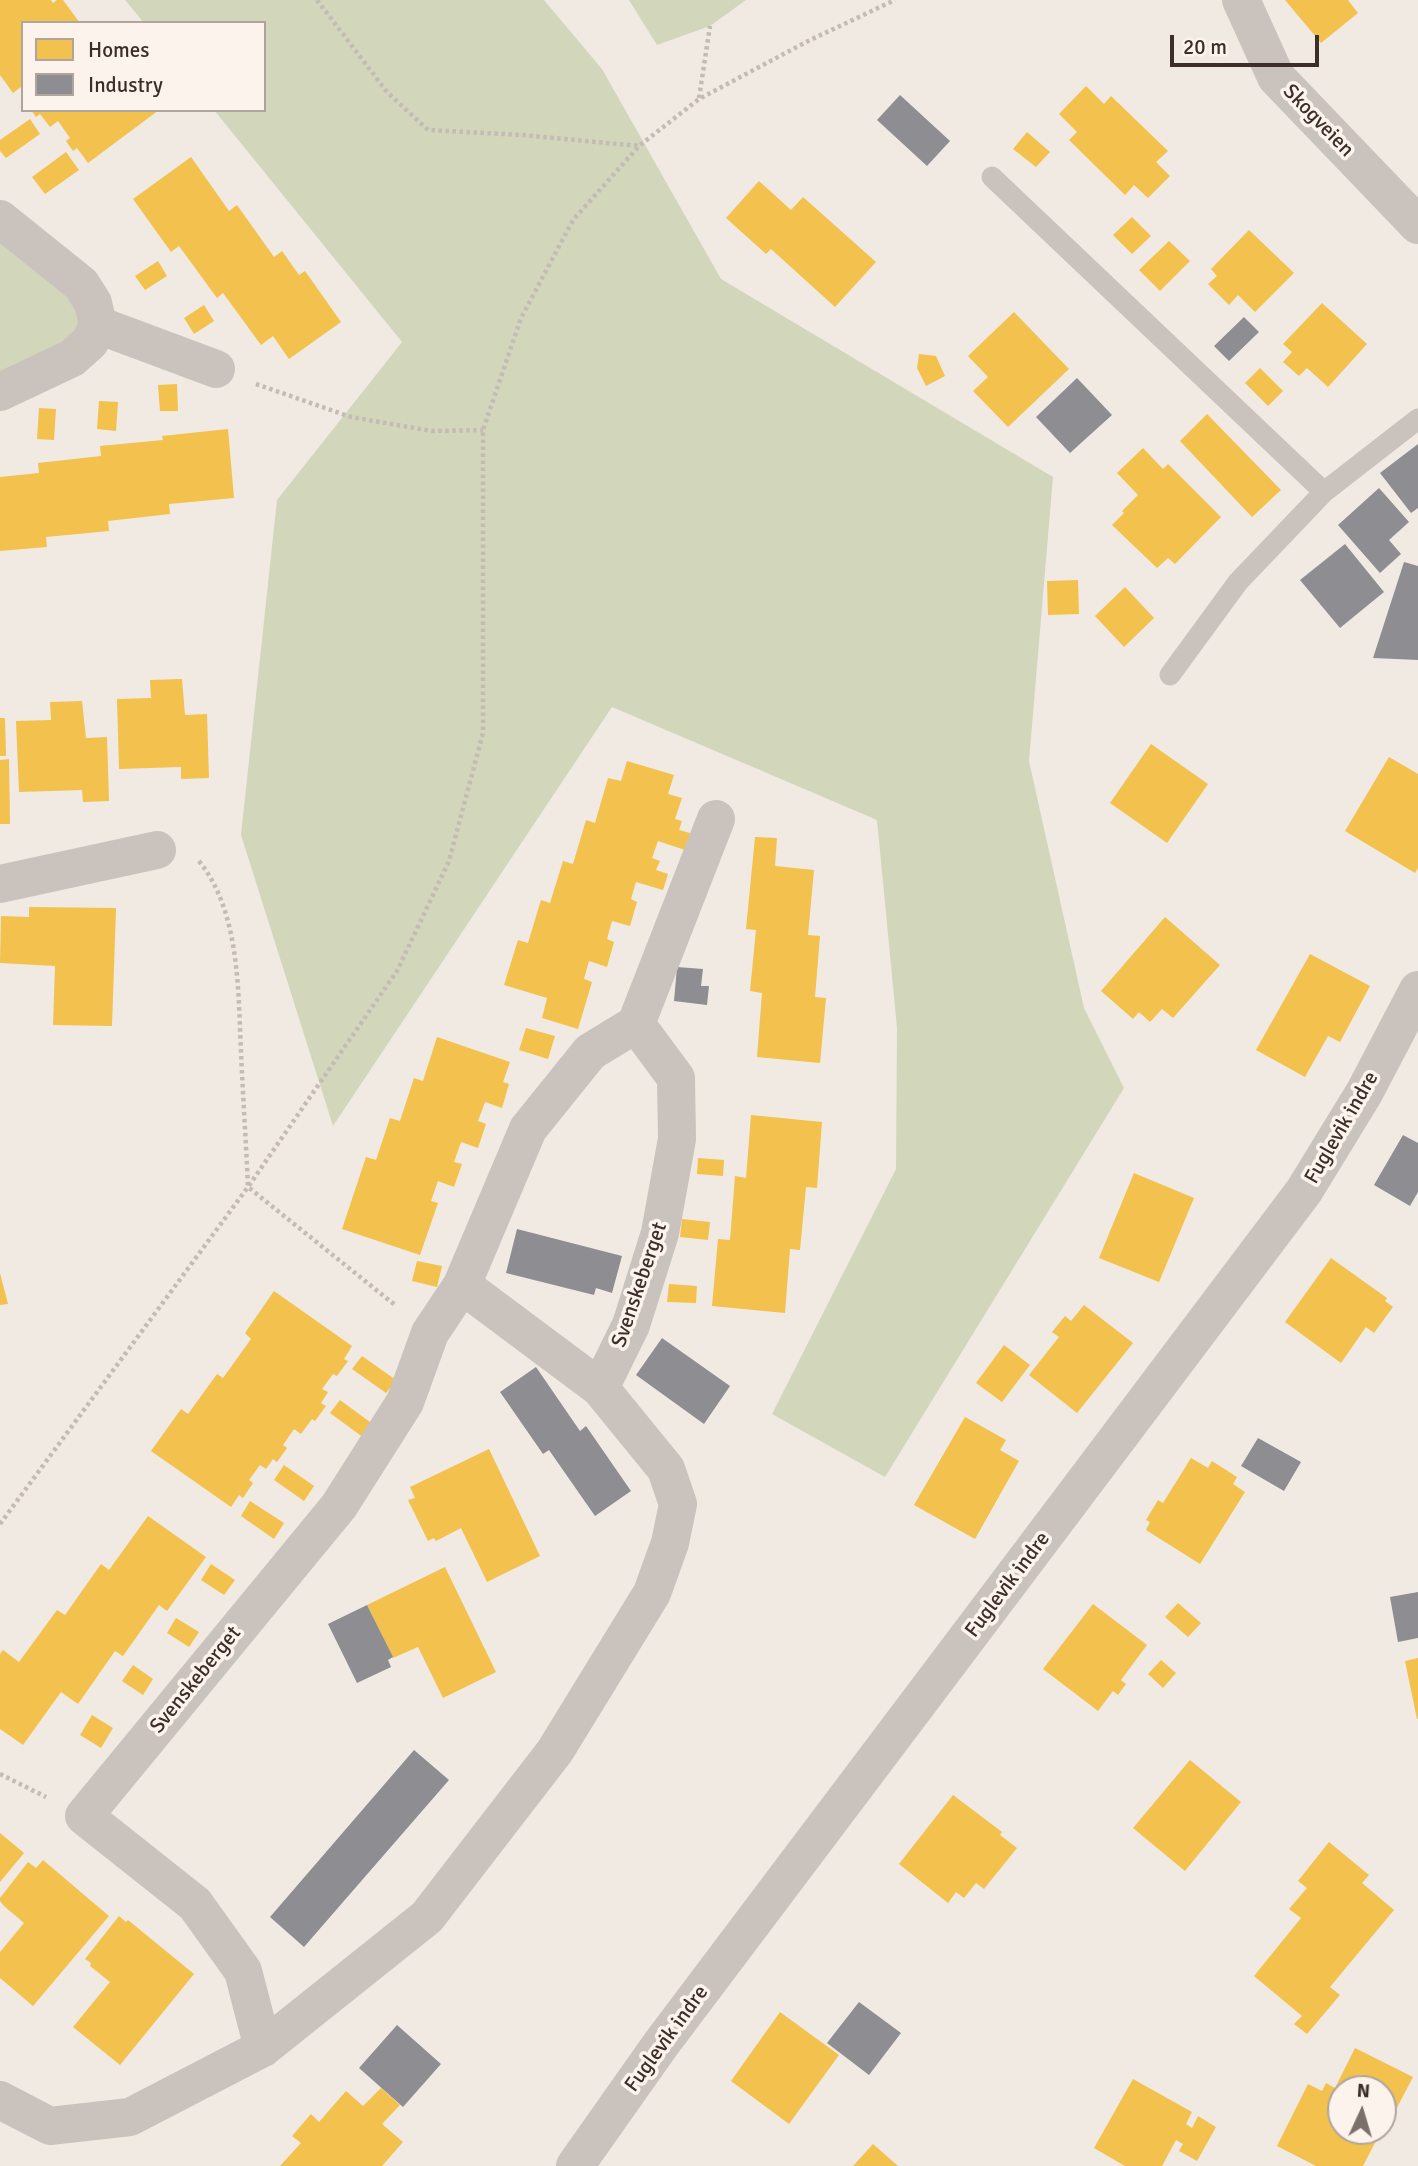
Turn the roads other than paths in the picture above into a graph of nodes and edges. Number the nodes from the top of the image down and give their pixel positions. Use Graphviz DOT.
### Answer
graph roads {
  1 [pos="1241,0"];
  2 [pos="992,177"];
  3 [pos="0,219"];
  4 [pos="1418,225"];
  5 [pos="98,325"];
  6 [pos="216,369"];
  7 [pos="0,392"];
  8 [pos="1418,419"];
  9 [pos="1324,492"];
  10 [pos="1170,675"];
  11 [pos="716,819"];
  12 [pos="157,850"];
  13 [pos="0,884"];
  14 [pos="1418,990"];
  15 [pos="636,1024"];
  16 [pos="462,1285"];
  17 [pos="600,1388"];
  18 [pos="262,2048"];
  19 [pos="0,2100"];
  20 [pos="575,2166"];
  1 -- 4 [label="street, Skogveien"];
  2 -- 9 [label="lane"];
  3 -- 5 [label="street"];
  5 -- 6 [label="street"];
  5 -- 7 [label="street"];
  8 -- 9 [label="lane"];
  9 -- 10 [label="lane"];
  11 -- 15 [label="street"];
  12 -- 13 [label="street"];
  14 -- 20 [label="street, Fuglevik indre"];
  15 -- 16 [label="street, Svenskeberget"];
  15 -- 17 [label="street, Svenskeberget"];
  16 -- 17 [label="street"];
  16 -- 18 [label="street, Svenskeberget"];
  17 -- 18 [label="street"];
  18 -- 19 [label="street"];
}
